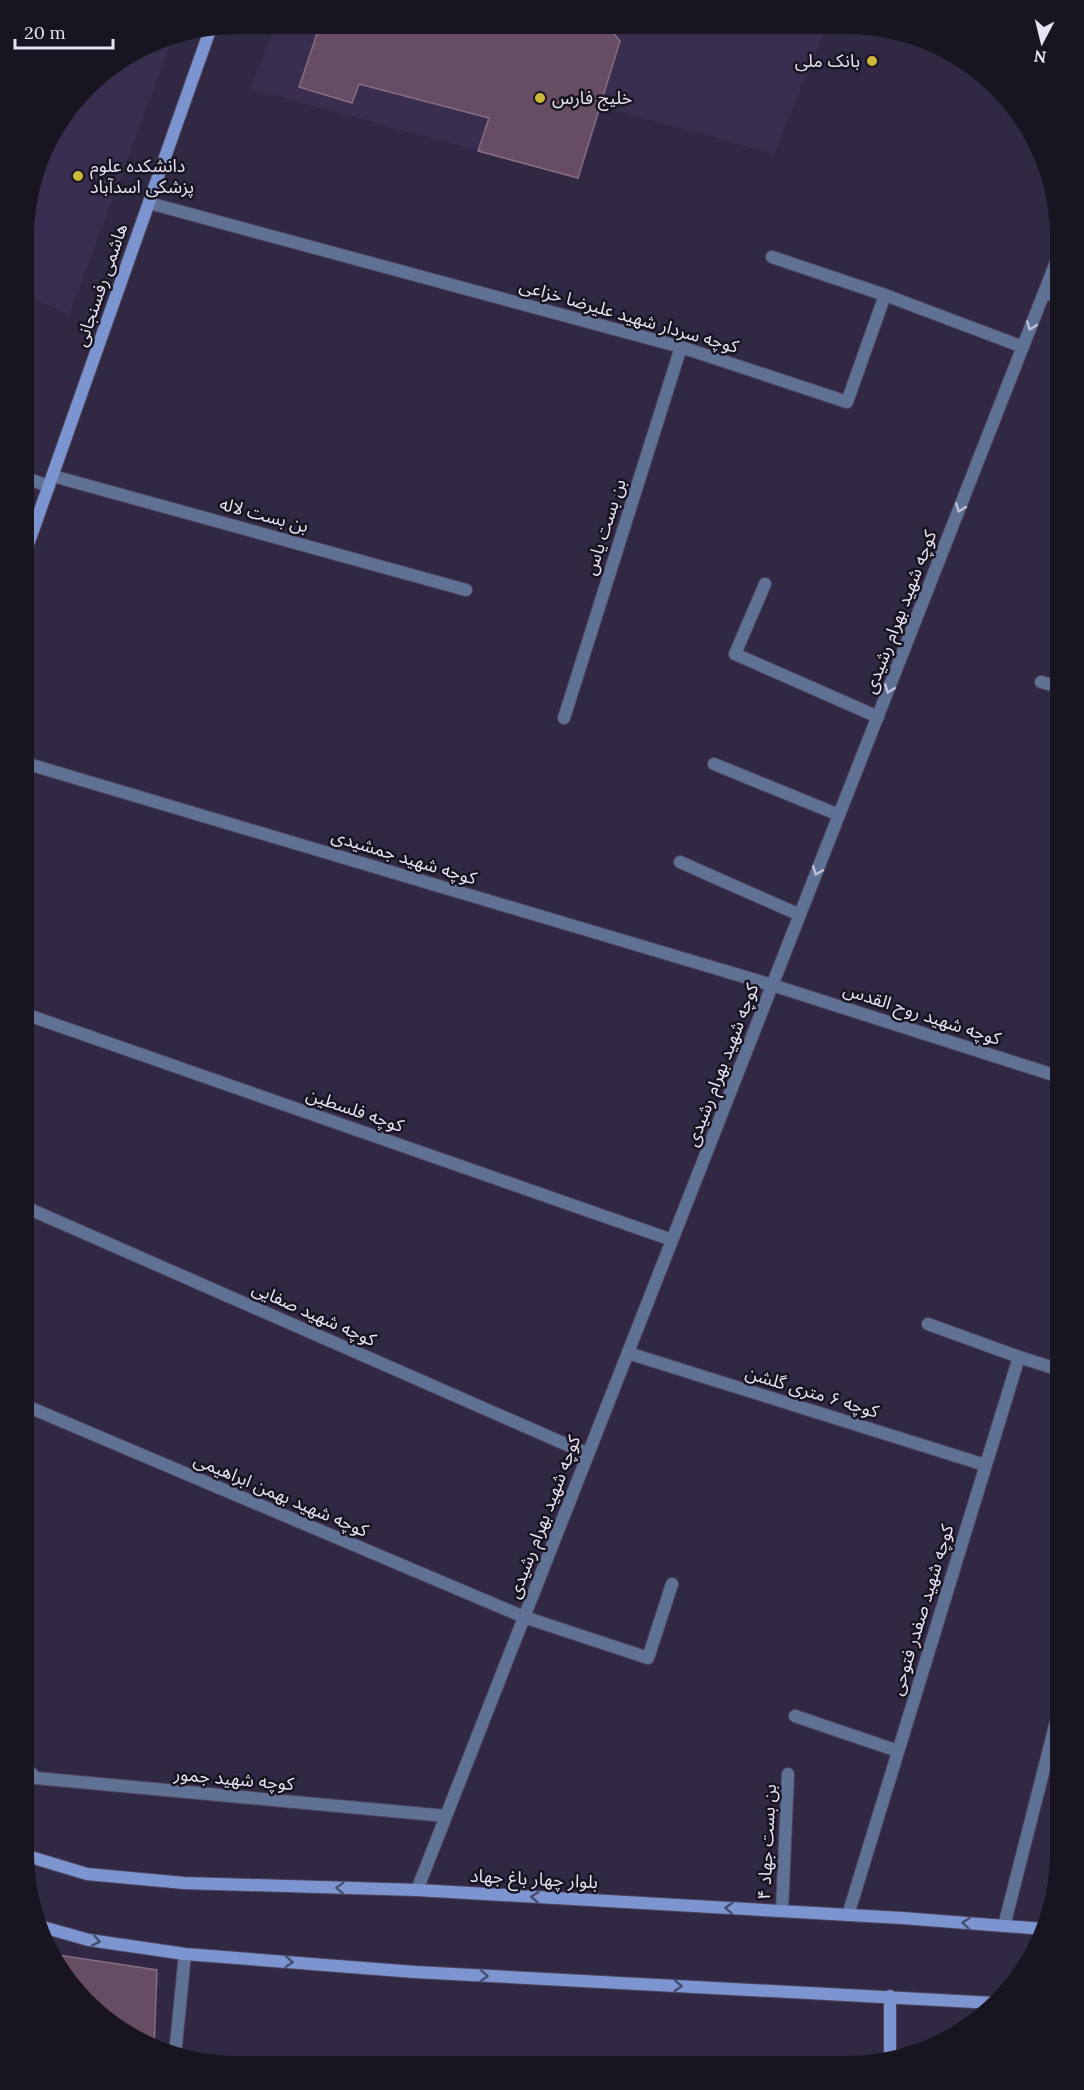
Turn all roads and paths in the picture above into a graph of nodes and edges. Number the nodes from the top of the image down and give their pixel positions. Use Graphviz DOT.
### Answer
graph roads {
  1 [pos="208,37"];
  2 [pos="149,203"];
  3 [pos="772,257"];
  4 [pos="1050,278"];
  5 [pos="1045,291"];
  6 [pos="1050,294"];
  7 [pos="885,295"];
  8 [pos="681,347"];
  9 [pos="1023,347"];
  10 [pos="34,479"];
  11 [pos="51,481"];
  12 [pos="34,528"];
  13 [pos="765,584"];
  14 [pos="466,590"];
  15 [pos="1041,682"];
  16 [pos="1050,684"];
  17 [pos="878,717"];
  18 [pos="564,718"];
  19 [pos="714,764"];
  20 [pos="34,766"];
  21 [pos="839,815"];
  22 [pos="680,862"];
  23 [pos="800,915"];
  24 [pos="772,985"];
  25 [pos="34,1017"];
  26 [pos="1049,1074"];
  27 [pos="34,1212"];
  28 [pos="672,1240"];
  29 [pos="928,1324"];
  30 [pos="628,1353"];
  31 [pos="1019,1357"];
  32 [pos="1049,1367"];
  33 [pos="34,1409"];
  34 [pos="588,1454"];
  35 [pos="985,1465"];
  36 [pos="672,1584"];
  37 [pos="524,1617"];
  38 [pos="795,1716"];
  39 [pos="1049,1749"];
  40 [pos="898,1751"];
  41 [pos="788,1774"];
  42 [pos="34,1776"];
  43 [pos="446,1816"];
  44 [pos="34,1858"];
  45 [pos="417,1890"];
  46 [pos="782,1911"];
  47 [pos="848,1915"];
  48 [pos="1004,1926"];
  49 [pos="1035,1928"];
  50 [pos="50,1929"];
  51 [pos="184,1954"];
  52 [pos="890,1996"];
  53 [pos="983,2002"];
  54 [pos="176,2046"];
  55 [pos="890,2051"];
  1 -- 2 [label="street, هاشمی رفسنجانی"];
  2 -- 8 [label="street, کوچه سردار شهید علیرضا خزاعی"];
  2 -- 11 [label="street, هاشمی رفسنجانی"];
  3 -- 7 [label="street"];
  4 -- 5 [label="street, کوچه شهید بهرام رشیدی"];
  5 -- 6 [label="street"];
  5 -- 9 [label="street, کوچه شهید بهرام رشیدی, one-way"];
  7 -- 8 [label="street, کوچه سردار شهید علیرضا خزاعی"];
  7 -- 9 [label="street"];
  8 -- 18 [label="street, بن بست یاس"];
  9 -- 17 [label="street, کوچه شهید بهرام رشیدی, one-way"];
  10 -- 11 [label="street, بن بست لاله"];
  11 -- 12 [label="street, هاشمی رفسنجانی"];
  11 -- 14 [label="street, بن بست لاله"];
  13 -- 17 [label="street"];
  15 -- 16 [label="street"];
  17 -- 21 [label="street, کوچه شهید بهرام رشیدی"];
  19 -- 21 [label="street"];
  20 -- 24 [label="street, کوچه شهید جمشیدی"];
  21 -- 23 [label="street, کوچه شهید بهرام رشیدی, one-way"];
  22 -- 23 [label="street"];
  23 -- 24 [label="street, کوچه شهید بهرام رشیدی"];
  24 -- 26 [label="street, کوچه شهید روح القدس"];
  24 -- 28 [label="street, کوچه شهید بهرام رشیدی"];
  25 -- 28 [label="street, کوچه فلسطین"];
  27 -- 34 [label="street, کوچه شهید صفایی"];
  28 -- 30 [label="street, کوچه شهید بهرام رشیدی"];
  29 -- 31 [label="street"];
  30 -- 34 [label="street, کوچه شهید بهرام رشیدی"];
  30 -- 35 [label="street, کوچه ۶ متری گلشن"];
  31 -- 32 [label="street"];
  31 -- 35 [label="street, کوچه شهید صفدر فتوحی"];
  33 -- 37 [label="street, کوچه شهید بهمن ابراهیمی"];
  34 -- 37 [label="street, کوچه شهید بهرام رشیدی"];
  35 -- 40 [label="street, کوچه شهید صفدر فتوحی"];
  36 -- 37 [label="street, کوچه شهید بهمن ابراهیمی"];
  37 -- 43 [label="street, کوچه شهید بهرام رشیدی"];
  38 -- 40 [label="street"];
  39 -- 48 [label="street"];
  40 -- 47 [label="street, کوچه شهید صفدر فتوحی"];
  41 -- 46 [label="street, بن بست جهاد ۴"];
  42 -- 43 [label="street, کوچه شهید جمور"];
  43 -- 45 [label="street, کوچه شهید بهرام رشیدی"];
  45 -- 44 [label="street, بلوار چهار باغ جهاد, one-way"];
  46 -- 45 [label="street, بلوار چهار باغ جهاد, one-way"];
  46 -- 47 [label="street, بلوار چهار باغ جهاد"];
  48 -- 47 [label="street, بلوار چهار باغ جهاد, one-way"];
  48 -- 49 [label="street, بلوار چهار باغ جهاد"];
  50 -- 51 [label="street, one-way"];
  51 -- 52 [label="street, one-way"];
  51 -- 54 [label="street"];
  52 -- 53 [label="street"];
  52 -- 55 [label="street"];
}
